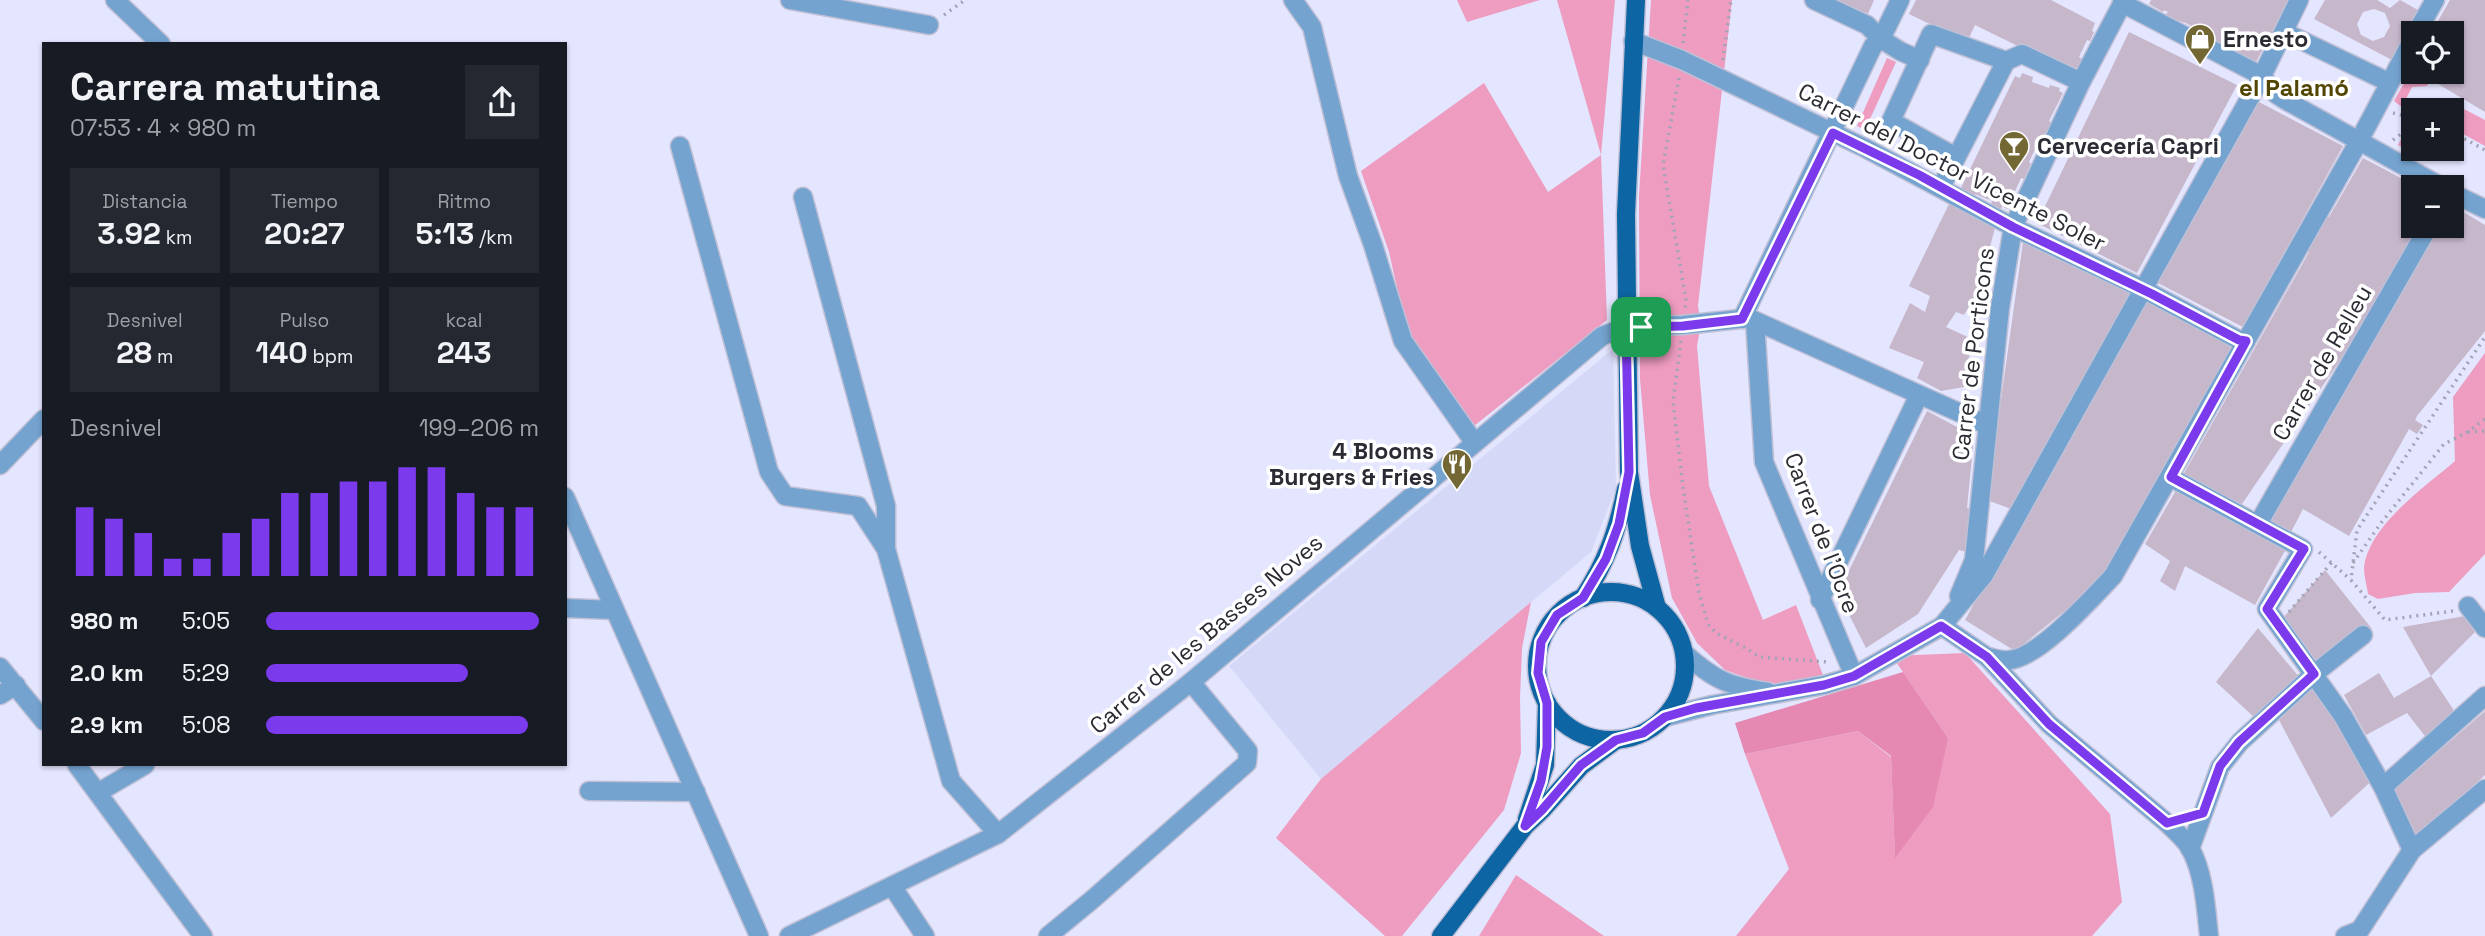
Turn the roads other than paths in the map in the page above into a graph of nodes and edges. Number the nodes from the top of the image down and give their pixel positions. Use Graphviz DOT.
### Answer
graph roads {
  1 [pos="115,0"];
  2 [pos="790,0"];
  3 [pos="1293,0"];
  4 [pos="1636,0"];
  5 [pos="1814,0"];
  6 [pos="1900,0"];
  7 [pos="2299,0"];
  8 [pos="2435,0"];
  9 [pos="2123,2"];
  10 [pos="2423,21"];
  11 [pos="929,25"];
  12 [pos="2284,32"];
  13 [pos="1881,38"];
  14 [pos="1633,41"];
  15 [pos="159,42"];
  16 [pos="1920,60"];
  17 [pos="2006,61"];
  18 [pos="2401,61"];
  19 [pos="2262,76"];
  20 [pos="2382,79"];
  21 [pos="2081,82"];
  22 [pos="1833,133"];
  23 [pos="2359,141"];
  24 [pos="680,146"];
  25 [pos="1956,157"];
  26 [pos="2420,175"];
  27 [pos="1941,187"];
  28 [pos="803,197"];
  29 [pos="2464,198"];
  30 [pos="2484,205"];
  31 [pos="2013,227"];
  32 [pos="2422,238"];
  33 [pos="2141,288"];
  34 [pos="1749,320"];
  35 [pos="1626,327"];
  36 [pos="2246,341"];
  37 [pos="1919,395"];
  38 [pos="42,421"];
  39 [pos="1987,425"];
  40 [pos="1474,442"];
  41 [pos="0,465"];
  42 [pos="1629,472"];
  43 [pos="2171,477"];
  44 [pos="567,502"];
  45 [pos="1978,517"];
  46 [pos="2258,524"];
  47 [pos="2009,527"];
  48 [pos="886,550"];
  49 [pos="1583,598"];
  50 [pos="1820,600"];
  51 [pos="2468,606"];
  52 [pos="567,608"];
  53 [pos="1657,608"];
  54 [pos="1954,609"];
  55 [pos="614,610"];
  56 [pos="1941,626"];
  57 [pos="2485,628"];
  58 [pos="2363,635"];
  59 [pos="1684,653"];
  60 [pos="2025,655"];
  61 [pos="1987,657"];
  62 [pos="0,667"];
  63 [pos="2314,674"];
  64 [pos="1854,676"];
  65 [pos="1191,682"];
  66 [pos="16,685"];
  67 [pos="1775,693"];
  68 [pos="0,695"];
  69 [pos="2024,696"];
  70 [pos="2485,696"];
  71 [pos="1547,703"];
  72 [pos="1665,717"];
  73 [pos="42,718"];
  74 [pos="1616,740"];
  75 [pos="78,766"];
  76 [pos="143,766"];
  77 [pos="2384,787"];
  78 [pos="2485,789"];
  79 [pos="589,791"];
  80 [pos="99,792"];
  81 [pos="696,792"];
  82 [pos="2203,813"];
  83 [pos="2167,823"];
  84 [pos="1525,826"];
  85 [pos="999,834"];
  86 [pos="2190,849"];
  87 [pos="2412,850"];
  88 [pos="892,886"];
  89 [pos="2356,934"];
  90 [pos="203,936"];
  91 [pos="759,936"];
  92 [pos="789,936"];
  93 [pos="925,936"];
  94 [pos="1048,936"];
  95 [pos="1441,936"];
  96 [pos="2209,936"];
  1 -- 15 [label="street"];
  2 -- 11 [label="street"];
  3 -- 40 [label="street"];
  4 -- 14 [label="main road"];
  5 -- 13 [label="street"];
  6 -- 13 [label="street, Carrer de l'Ocre"];
  7 -- 12 [label="street"];
  8 -- 10 [label="street"];
  9 -- 19 [label="street"];
  9 -- 21 [label="street, Carrer de Porticons"];
  12 -- 19 [label="street"];
  12 -- 20 [label="street"];
  13 -- 16 [label="street"];
  13 -- 22 [label="street, Carrer de l'Ocre"];
  14 -- 22 [label="street, Carrer del Doctor Vicente Soler"];
  14 -- 35 [label="main road"];
  16 -- 17 [label="street"];
  16 -- 25 [label="street"];
  17 -- 21 [label="street"];
  17 -- 25 [label="street"];
  18 -- 23 [label="street"];
  19 -- 23 [label="street"];
  19 -- 33 [label="street"];
  21 -- 31 [label="street, Carrer de Porticons"];
  22 -- 27 [label="street, Carrer del Doctor Vicente Soler"];
  22 -- 34 [label="street, Carrer de l'Ocre"];
  23 -- 26 [label="street"];
  23 -- 36 [label="street"];
  24 -- 48 [label="street"];
  25 -- 27 [label="street"];
  27 -- 31 [label="street, Carrer del Doctor Vicente Soler"];
  28 -- 48 [label="street"];
  29 -- 30 [label="street"];
  31 -- 33 [label="street, Carrer del Doctor Vicente Soler"];
  31 -- 39 [label="street, Carrer de Porticons"];
  32 -- 46 [label="street, Carrer de Relleu"];
  33 -- 36 [label="street, Carrer del Doctor Vicente Soler"];
  33 -- 47 [label="street"];
  34 -- 35 [label="street"];
  34 -- 37 [label="street"];
  34 -- 50 [label="street, Carrer de l'Ocre"];
  35 -- 40 [label="street, Carrer de les Basses Noves"];
  35 -- 42 [label="main road"];
  36 -- 43 [label="street"];
  37 -- 39 [label="street"];
  37 -- 50 [label="street"];
  38 -- 41 [label="street"];
  39 -- 45 [label="street, Carrer de Porticons"];
  40 -- 65 [label="street, Carrer de les Basses Noves"];
  42 -- 49 [label="main road"];
  42 -- 53 [label="main road"];
  43 -- 46 [label="street"];
  43 -- 60 [label="street"];
  44 -- 55 [label="street"];
  45 -- 47 [label="street"];
  45 -- 54 [label="street, Carrer de Porticons"];
  46 -- 63 [label="street"];
  47 -- 54 [label="street"];
  48 -- 85 [label="street"];
  49 -- 53 [label="main road"];
  49 -- 71 [label="main road"];
  50 -- 64 [label="street, Carrer de l'Ocre"];
  51 -- 57 [label="street"];
  52 -- 55 [label="street"];
  53 -- 59 [label="main road"];
  54 -- 56 [label="street"];
  55 -- 81 [label="street"];
  56 -- 61 [label="street"];
  56 -- 64 [label="street"];
  58 -- 63 [label="street"];
  59 -- 67 [label="street"];
  59 -- 72 [label="main road"];
  60 -- 61 [label="street"];
  60 -- 69 [label="street"];
  61 -- 69 [label="street"];
  62 -- 66 [label="street"];
  63 -- 77 [label="street"];
  63 -- 82 [label="street"];
  64 -- 67 [label="street"];
  65 -- 85 [label="street, Carrer de les Basses Noves"];
  65 -- 94 [label="street"];
  66 -- 68 [label="street"];
  66 -- 73 [label="street"];
  67 -- 72 [label="street"];
  69 -- 83 [label="street"];
  70 -- 77 [label="street"];
  71 -- 74 [label="main road"];
  71 -- 84 [label="main road"];
  72 -- 74 [label="main road"];
  74 -- 84 [label="main road"];
  75 -- 80 [label="street"];
  76 -- 80 [label="street"];
  77 -- 87 [label="street"];
  78 -- 87 [label="street"];
  79 -- 81 [label="street"];
  80 -- 90 [label="street"];
  81 -- 91 [label="street"];
  82 -- 83 [label="street"];
  82 -- 86 [label="street"];
  83 -- 86 [label="street"];
  84 -- 95 [label="main road"];
  85 -- 88 [label="street, Carrer de les Basses Noves"];
  86 -- 96 [label="street"];
  87 -- 89 [label="street"];
  88 -- 92 [label="street, Carrer de les Basses Noves"];
  88 -- 93 [label="street"];
}
